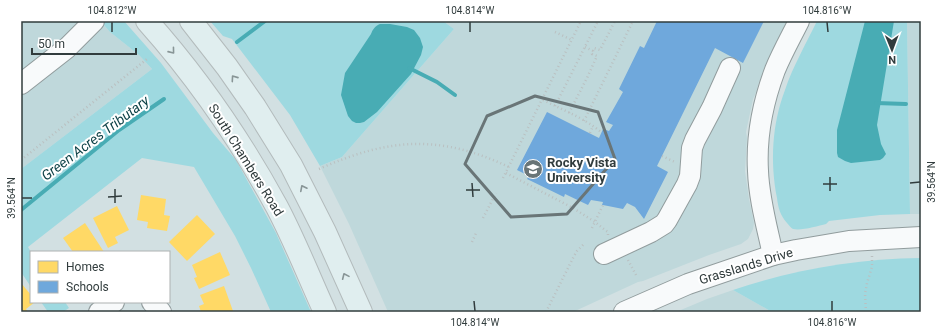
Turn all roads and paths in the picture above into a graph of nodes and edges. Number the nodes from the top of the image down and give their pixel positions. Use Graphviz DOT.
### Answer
graph roads {
  1 [pos="94,21"];
  2 [pos="147,21"];
  3 [pos="191,21"];
  4 [pos="582,21"];
  5 [pos="598,21"];
  6 [pos="615,21"];
  7 [pos="633,21"];
  8 [pos="799,21"];
  9 [pos="556,32"];
  10 [pos="572,40"];
  11 [pos="585,47"];
  12 [pos="593,51"];
  13 [pos="147,59"];
  14 [pos="730,68"];
  15 [pos="21,84"];
  16 [pos="543,100"];
  17 [pos="555,106"];
  18 [pos="569,113"];
  19 [pos="584,120"];
  20 [pos="593,126"];
  21 [pos="601,132"];
  22 [pos="590,133"];
  23 [pos="662,156"];
  24 [pos="21,160"];
  25 [pos="681,165"];
  26 [pos="509,167"];
  27 [pos="319,169"];
  28 [pos="506,173"];
  29 [pos="503,178"];
  30 [pos="496,194"];
  31 [pos="603,205"];
  32 [pos="483,218"];
  33 [pos="595,222"];
  34 [pos="592,228"];
  35 [pos="477,232"];
  36 [pos="921,237"];
  37 [pos="872,239"];
  38 [pos="472,242"];
  39 [pos="584,244"];
  40 [pos="611,250"];
  41 [pos="773,255"];
  42 [pos="636,275"];
  43 [pos="112,303"];
  44 [pos="153,303"];
  45 [pos="99,312"];
  46 [pos="161,312"];
  47 [pos="325,312"];
  48 [pos="361,312"];
  49 [pos="546,312"];
  50 [pos="624,312"];
  51 [pos="866,312"];
  1 -- 15 [label="street"];
  2 -- 47 [label="main road, South Chambers Road, one-way"];
  48 -- 3 [label="main road, one-way"];
  4 -- 10 [label="path"];
  5 -- 11 [label="path"];
  6 -- 12 [label="path"];
  7 -- 19 [label="path"];
  8 -- 41 [label="street"];
  9 -- 10 [label="path"];
  10 -- 16 [label="path"];
  11 -- 12 [label="path"];
  11 -- 17 [label="path"];
  12 -- 18 [label="path"];
  13 -- 24 [label="path"];
  14 -- 40 [label="street"];
  16 -- 17 [label="path"];
  16 -- 26 [label="path"];
  17 -- 18 [label="path"];
  18 -- 19 [label="path"];
  19 -- 20 [label="path"];
  20 -- 21 [label="path"];
  20 -- 22 [label="path"];
  23 -- 25 [label="path"];
  26 -- 27 [label="path"];
  26 -- 28 [label="path"];
  28 -- 29 [label="path"];
  28 -- 33 [label="path"];
  30 -- 32 [label="path"];
  31 -- 33 [label="path"];
  33 -- 34 [label="path"];
  33 -- 40 [label="path"];
  35 -- 38 [label="path"];
  36 -- 37 [label="street, Grasslands Drive"];
  37 -- 41 [label="street, Grasslands Drive"];
  37 -- 51 [label="path"];
  39 -- 49 [label="path"];
  40 -- 42 [label="path"];
  41 -- 50 [label="street, Grasslands Drive"];
  43 -- 45 [label="street"];
  44 -- 46 [label="street"];
}
